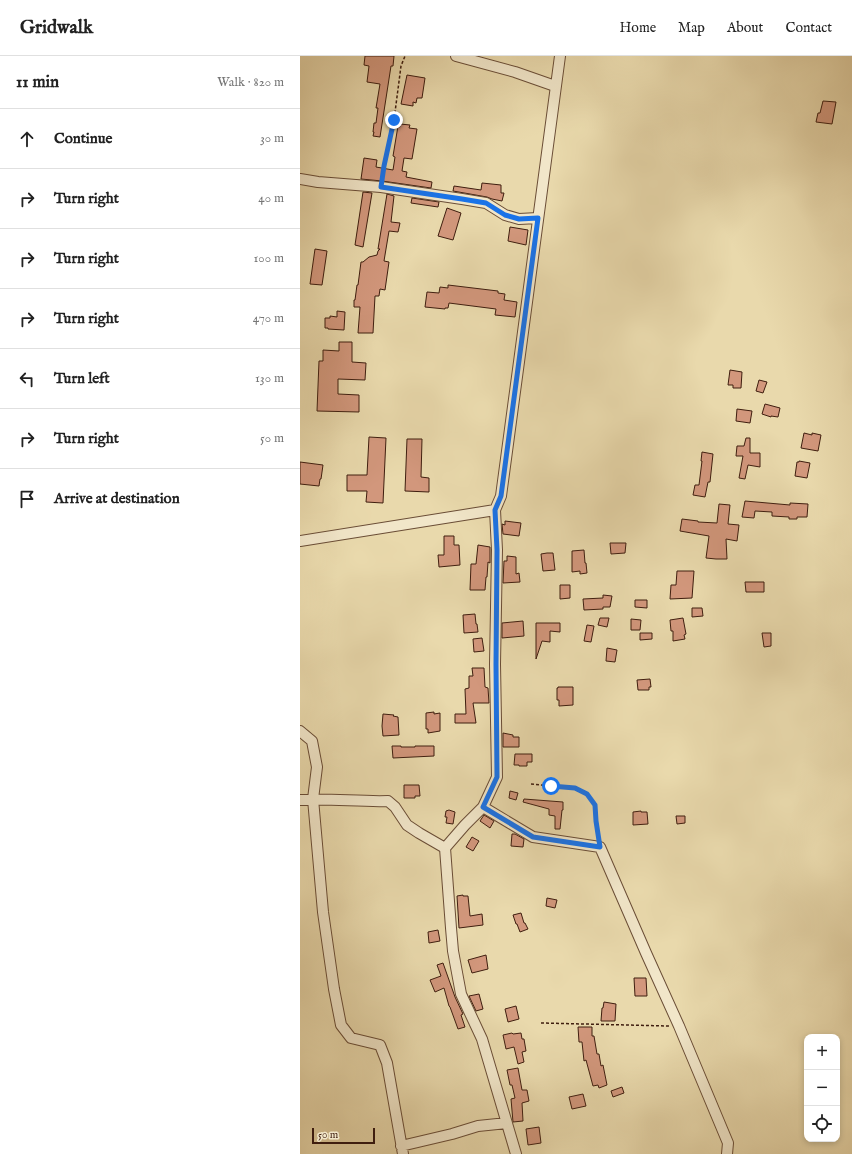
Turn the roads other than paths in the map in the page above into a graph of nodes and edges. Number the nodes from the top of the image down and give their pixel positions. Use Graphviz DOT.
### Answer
graph roads {
  1 [pos="456,56"];
  2 [pos="560,56"];
  3 [pos="555,86"];
  4 [pos="300,179"];
  5 [pos="538,218"];
  6 [pos="495,510"];
  7 [pos="300,541"];
  8 [pos="300,731"];
  9 [pos="313,799"];
  10 [pos="300,800"];
  11 [pos="483,807"];
  12 [pos="446,848"];
  13 [pos="507,1123"];
  14 [pos="402,1150"];
  15 [pos="516,1154"];
  16 [pos="727,1154"];
  1 -- 3 [label="street"];
  2 -- 3 [label="street"];
  3 -- 5 [label="street"];
  4 -- 5 [label="street"];
  5 -- 6 [label="street"];
  6 -- 7 [label="street"];
  6 -- 11 [label="street"];
  8 -- 9 [label="street"];
  9 -- 10 [label="street"];
  9 -- 12 [label="street"];
  9 -- 14 [label="street"];
  11 -- 12 [label="street"];
  11 -- 16 [label="street"];
  12 -- 13 [label="street"];
  13 -- 14 [label="street"];
  13 -- 15 [label="street"];
}
